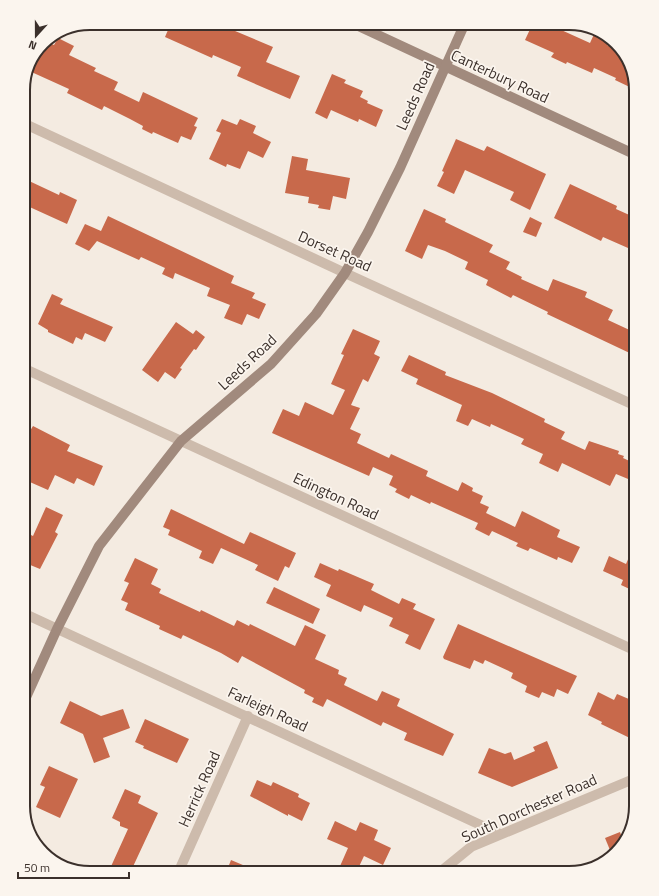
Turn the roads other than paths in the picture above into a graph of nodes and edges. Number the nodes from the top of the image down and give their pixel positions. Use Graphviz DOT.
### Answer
graph roads {
  1 [pos="367,30"];
  2 [pos="462,30"];
  3 [pos="445,67"];
  4 [pos="30,126"];
  5 [pos="629,152"];
  6 [pos="344,273"];
  7 [pos="30,371"];
  8 [pos="629,403"];
  9 [pos="181,441"];
  10 [pos="30,616"];
  11 [pos="57,629"];
  12 [pos="629,648"];
  13 [pos="30,689"];
  14 [pos="248,716"];
  15 [pos="629,781"];
  16 [pos="500,834"];
  17 [pos="181,866"];
  18 [pos="448,866"];
  1 -- 3 [label="street, Canterbury Road"];
  2 -- 3 [label="street, Leeds Road"];
  3 -- 5 [label="street, Canterbury Road"];
  3 -- 6 [label="street, Leeds Road"];
  4 -- 6 [label="street, Dorset Road"];
  6 -- 8 [label="street, Dorset Road"];
  6 -- 9 [label="street, Leeds Road"];
  7 -- 9 [label="street, Edington Road"];
  9 -- 11 [label="street, Leeds Road"];
  9 -- 12 [label="street, Edington Road"];
  10 -- 11 [label="street, Farleigh Road"];
  11 -- 13 [label="street, Leeds Road"];
  11 -- 14 [label="street, Farleigh Road"];
  14 -- 16 [label="street, Farleigh Road"];
  14 -- 17 [label="street, Herrick Road"];
  15 -- 16 [label="street, South Dorchester Road"];
  16 -- 18 [label="street, South Dorchester Road"];
}
